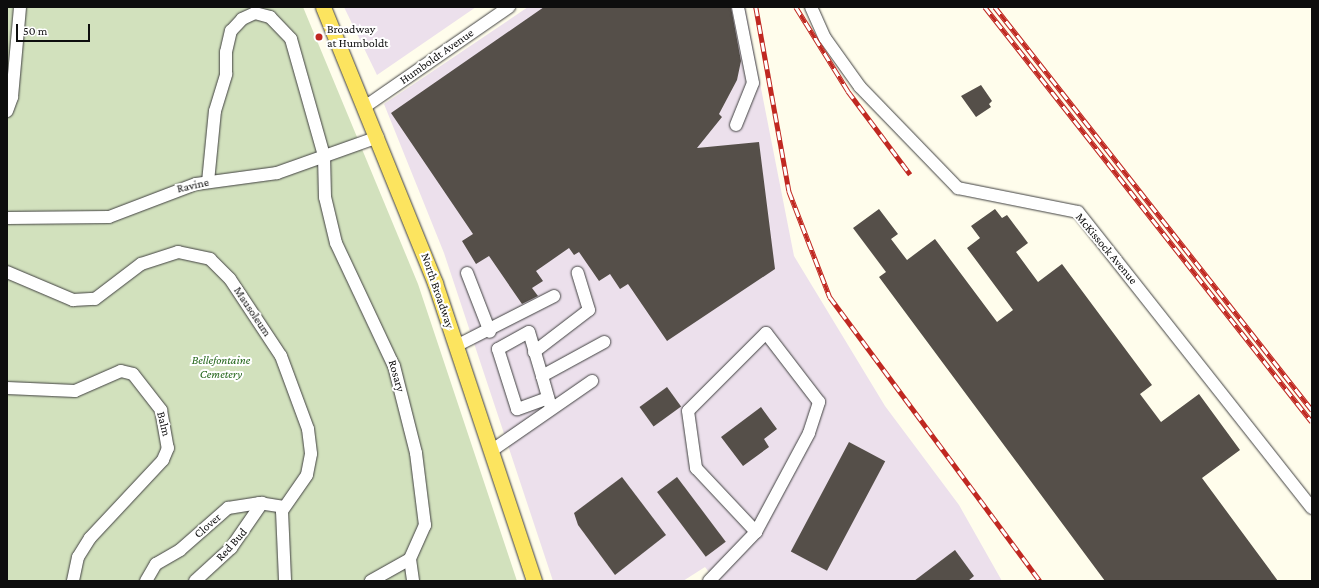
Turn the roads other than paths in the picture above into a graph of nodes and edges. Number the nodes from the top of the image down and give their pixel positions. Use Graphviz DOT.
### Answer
graph roads {
  1 [pos="20,7"];
  2 [pos="323,7"];
  3 [pos="509,7"];
  4 [pos="738,7"];
  5 [pos="812,7"];
  6 [pos="366,106"];
  7 [pos="7,111"];
  8 [pos="736,125"];
  9 [pos="378,137"];
  10 [pos="324,156"];
  11 [pos="208,182"];
  12 [pos="7,218"];
  13 [pos="7,272"];
  14 [pos="467,273"];
  15 [pos="578,273"];
  16 [pos="554,296"];
  17 [pos="490,332"];
  18 [pos="604,342"];
  19 [pos="456,346"];
  20 [pos="534,352"];
  21 [pos="542,376"];
  22 [pos="592,381"];
  23 [pos="7,388"];
  24 [pos="549,403"];
  25 [pos="491,451"];
  26 [pos="262,503"];
  27 [pos="284,507"];
  28 [pos="1312,508"];
  29 [pos="756,532"];
  30 [pos="410,559"];
  31 [pos="379,580"];
  32 [pos="73,581"];
  33 [pos="146,581"];
  34 [pos="195,581"];
  35 [pos="284,581"];
  36 [pos="413,581"];
  37 [pos="534,581"];
  38 [pos="709,581"];
  1 -- 7 [label="street"];
  2 -- 6 [label="main road, North Broadway"];
  3 -- 6 [label="street, Humboldt Avenue"];
  4 -- 8 [label="street"];
  5 -- 28 [label="street, McKissock Avenue"];
  6 -- 9 [label="main road, North Broadway"];
  9 -- 10 [label="street, Ravine"];
  9 -- 19 [label="main road, North Broadway"];
  10 -- 11 [label="street, Ravine"];
  10 -- 11 [label="street, Rosary"];
  10 -- 30 [label="street, Rosary"];
  11 -- 12 [label="street, Ravine"];
  13 -- 27 [label="street, Mausoleum"];
  14 -- 17 [label="street"];
  15 -- 20 [label="street"];
  16 -- 17 [label="street"];
  17 -- 19 [label="street"];
  18 -- 21 [label="street"];
  19 -- 25 [label="main road, North Broadway"];
  20 -- 21 [label="street"];
  20 -- 24 [label="street"];
  21 -- 24 [label="street"];
  22 -- 24 [label="street"];
  23 -- 32 [label="street, Balm"];
  24 -- 25 [label="street"];
  25 -- 37 [label="main road, North Broadway"];
  26 -- 27 [label="street, Clover"];
  26 -- 33 [label="street, Clover"];
  26 -- 34 [label="street, Red Bud"];
  27 -- 35 [label="street"];
  29 -- 29 [label="street"];
  29 -- 38 [label="street"];
  30 -- 31 [label="street"];
  30 -- 36 [label="street"];
}
